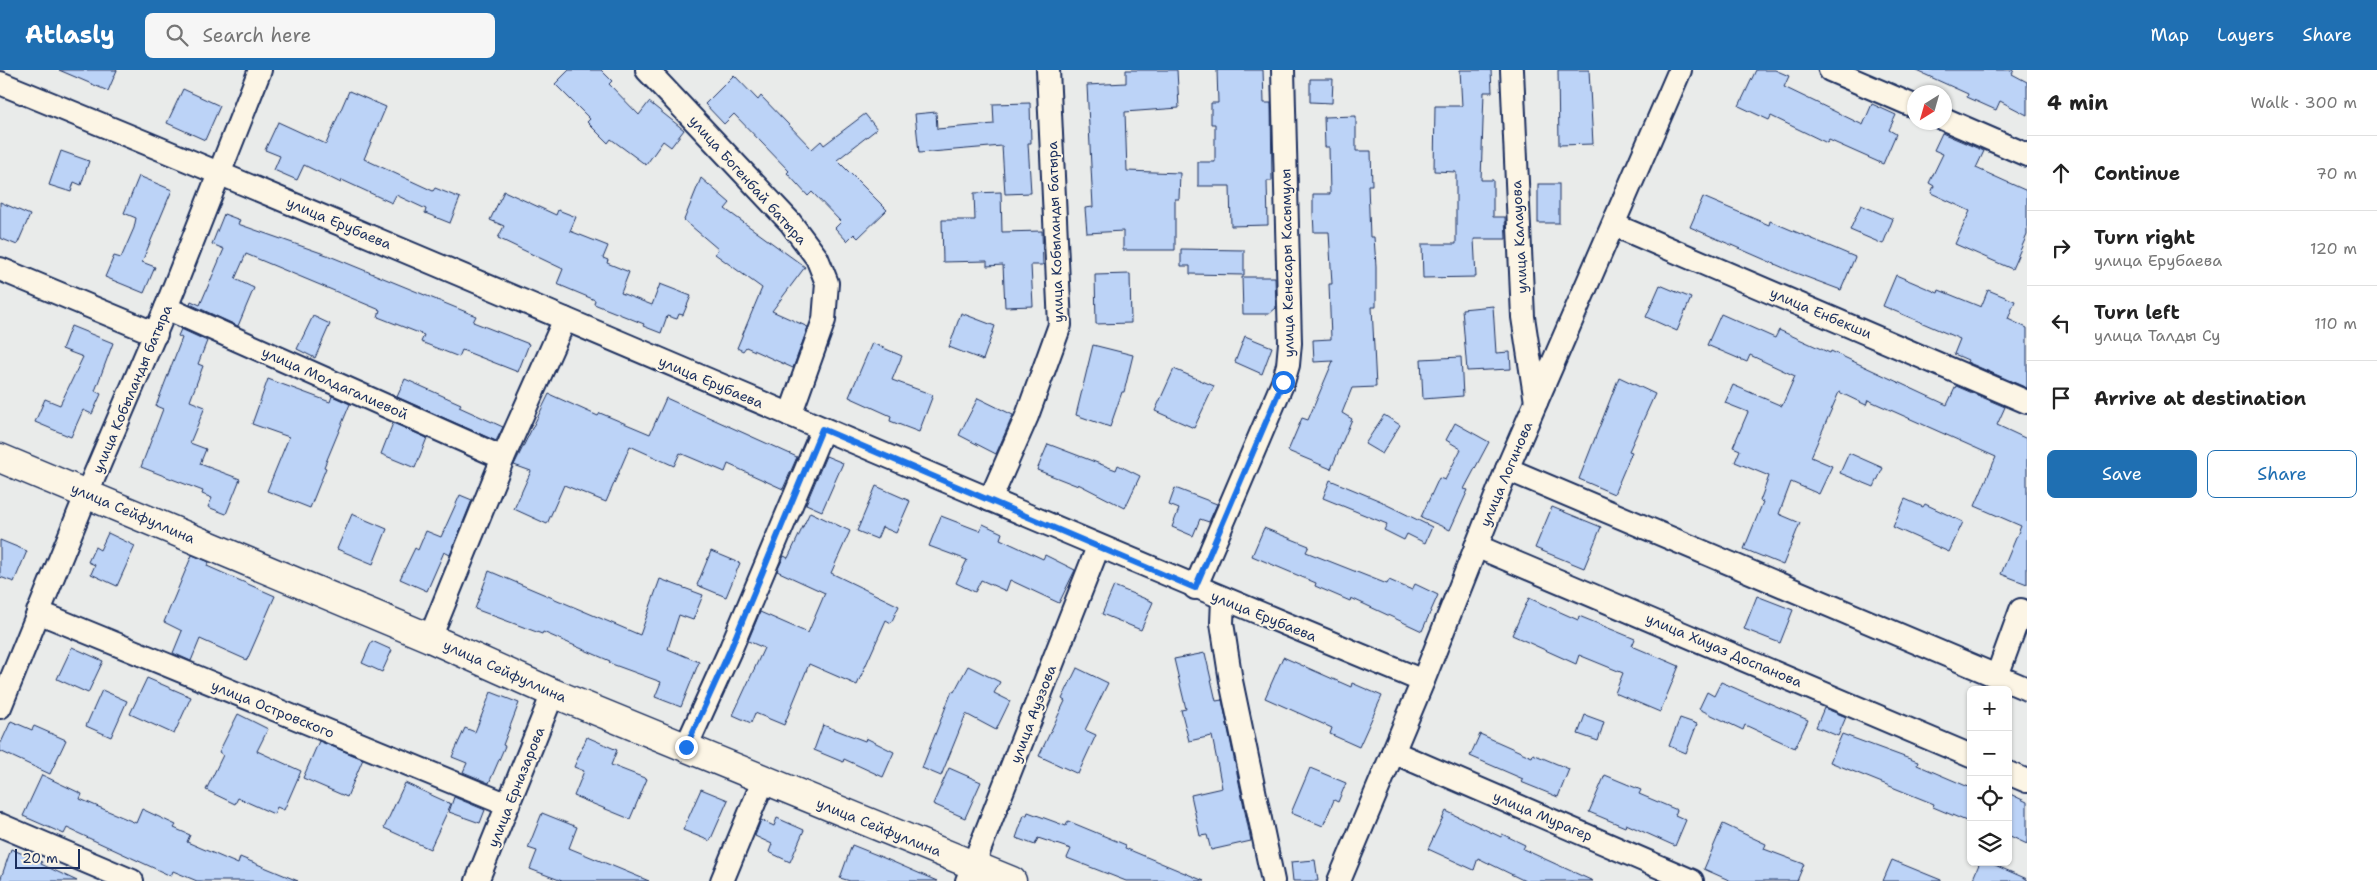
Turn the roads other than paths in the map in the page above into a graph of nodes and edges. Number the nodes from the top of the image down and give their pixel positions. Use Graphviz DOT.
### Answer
graph roads {
  1 [pos="260,70"];
  2 [pos="648,70"];
  3 [pos="1048,70"];
  4 [pos="1283,70"];
  5 [pos="1512,70"];
  6 [pos="1680,70"];
  7 [pos="1830,70"];
  8 [pos="0,83"];
  9 [pos="1907,103"];
  10 [pos="1952,122"];
  11 [pos="2027,155"];
  12 [pos="218,172"];
  13 [pos="1614,225"];
  14 [pos="0,269"];
  15 [pos="166,308"];
  16 [pos="565,319"];
  17 [pos="156,334"];
  18 [pos="1536,402"];
  19 [pos="2027,402"];
  20 [pos="790,415"];
  21 [pos="822,429"];
  22 [pos="0,458"];
  23 [pos="503,458"];
  24 [pos="1507,469"];
  25 [pos="87,493"];
  26 [pos="990,500"];
  27 [pos="1098,546"];
  28 [pos="1476,546"];
  29 [pos="1195,588"];
  30 [pos="1223,599"];
  31 [pos="2021,610"];
  32 [pos="38,612"];
  33 [pos="430,638"];
  34 [pos="1997,676"];
  35 [pos="1423,681"];
  36 [pos="2027,689"];
  37 [pos="553,693"];
  38 [pos="0,707"];
  39 [pos="686,747"];
  40 [pos="1393,752"];
  41 [pos="1967,754"];
  42 [pos="2012,775"];
  43 [pos="764,780"];
  44 [pos="2027,781"];
  45 [pos="508,805"];
  46 [pos="0,825"];
  47 [pos="970,873"];
  48 [pos="132,881"];
  49 [pos="477,881"];
  50 [pos="722,881"];
  51 [pos="1012,881"];
  52 [pos="1273,881"];
  53 [pos="1339,881"];
  54 [pos="1692,881"];
  1 -- 12 [label="street, улица Кобыланды батыра"];
  2 -- 20 [label="street, улица Богенбай батыра"];
  3 -- 26 [label="street, улица Кобыланды батыра"];
  4 -- 29 [label="street, улица Кенесары Касымулы"];
  5 -- 18 [label="street, улица Калауова"];
  6 -- 13 [label="street, улица Логинова"];
  7 -- 9 [label="street"];
  8 -- 12 [label="street, улица Ерубаева"];
  10 -- 11 [label="street"];
  12 -- 15 [label="street, улица Кобыланды батыра"];
  12 -- 16 [label="street, улица Ерубаева"];
  13 -- 18 [label="street, улица Логинова"];
  13 -- 19 [label="street, улица Енбекши"];
  14 -- 17 [label="street"];
  15 -- 17 [label="street, улица Кобыланды батыра"];
  15 -- 23 [label="street, улица Молдагалиевой"];
  16 -- 20 [label="street, улица Ерубаева"];
  16 -- 23 [label="street"];
  17 -- 25 [label="street, улица Кобыланды батыра"];
  18 -- 24 [label="street, улица Логинова"];
  20 -- 21 [label="street, улица Ерубаева"];
  21 -- 26 [label="street, улица Ерубаева"];
  21 -- 39 [label="street"];
  22 -- 25 [label="main road, улица Сейфуллина"];
  23 -- 33 [label="street"];
  24 -- 28 [label="street, улица Логинова"];
  24 -- 34 [label="street"];
  25 -- 32 [label="street, улица Кобыланды батыра"];
  25 -- 33 [label="main road, улица Сейфуллина"];
  26 -- 27 [label="street, улица Ерубаева"];
  27 -- 29 [label="street, улица Ерубаева"];
  27 -- 47 [label="street, улица Ауэзова"];
  28 -- 35 [label="street, улица Логинова"];
  28 -- 41 [label="street, улица Хиуаз Доспанова"];
  29 -- 30 [label="street, улица Ерубаева"];
  30 -- 35 [label="street, улица Ерубаева"];
  30 -- 52 [label="street"];
  31 -- 34 [label="street"];
  32 -- 38 [label="street, улица Кобыланды батыра"];
  32 -- 45 [label="street, улица Островского"];
  33 -- 37 [label="main road, улица Сейфуллина"];
  34 -- 36 [label="street"];
  35 -- 40 [label="street, улица Логинова"];
  37 -- 39 [label="main road, улица Сейфуллина"];
  37 -- 45 [label="street, улица Ерназарова"];
  39 -- 43 [label="main road, улица Сейфуллина"];
  40 -- 53 [label="street, улица Логинова"];
  40 -- 54 [label="street, улица Мурагер"];
  42 -- 44 [label="street"];
  43 -- 47 [label="main road, улица Сейфуллина"];
  43 -- 50 [label="street"];
  45 -- 49 [label="street, улица Ерназарова"];
  46 -- 48 [label="street"];
  47 -- 51 [label="main road, улица Сейфуллина"];
}
